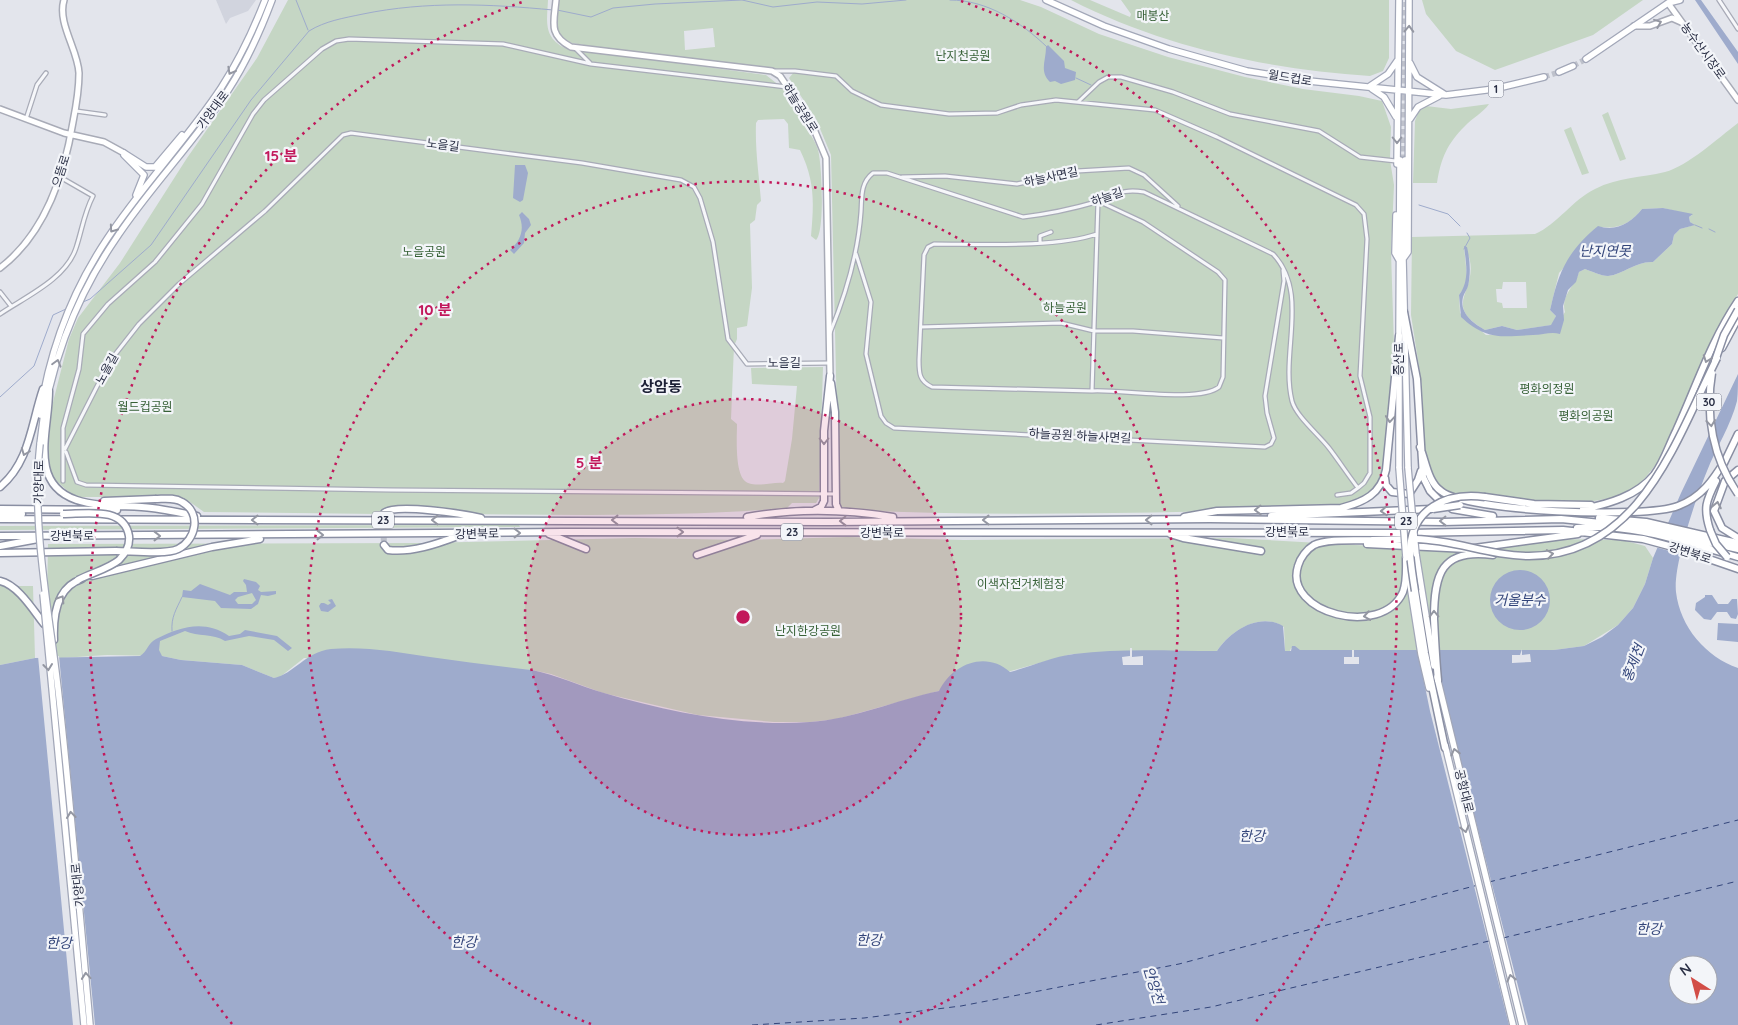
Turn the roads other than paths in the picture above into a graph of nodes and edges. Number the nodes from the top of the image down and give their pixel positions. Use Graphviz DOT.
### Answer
graph roads {
  1 [pos="64,0"];
  2 [pos="265,0"];
  3 [pos="272,0"];
  4 [pos="276,0"];
  5 [pos="556,0"];
  6 [pos="1046,0"];
  7 [pos="1680,0"];
  8 [pos="1718,0"];
  9 [pos="1404,1"];
  10 [pos="1668,3"];
  11 [pos="1682,23"];
  12 [pos="1634,26"];
  13 [pos="261,29"];
  14 [pos="1738,29"];
  15 [pos="575,47"];
  16 [pos="1408,56"];
  17 [pos="1586,59"];
  18 [pos="1398,60"];
  19 [pos="591,64"];
  20 [pos="1573,66"];
  21 [pos="772,71"];
  22 [pos="1559,72"];
  23 [pos="46,73"];
  24 [pos="1544,77"];
  25 [pos="787,87"];
  26 [pos="1368,87"];
  27 [pos="1397,91"];
  28 [pos="1409,92"];
  29 [pos="1446,96"];
  30 [pos="213,100"];
  31 [pos="1738,100"];
  32 [pos="1079,101"];
  33 [pos="0,111"];
  34 [pos="75,111"];
  35 [pos="105,115"];
  36 [pos="26,120"];
  37 [pos="1397,122"];
  38 [pos="1409,123"];
  39 [pos="71,135"];
  40 [pos="123,153"];
  41 [pos="1401,160"];
  42 [pos="60,177"];
  43 [pos="902,178"];
  44 [pos="1098,201"];
  45 [pos="126,212"];
  46 [pos="1184,212"];
  47 [pos="1051,232"];
  48 [pos="1097,234"];
  49 [pos="1040,242"];
  50 [pos="856,253"];
  51 [pos="1401,259"];
  52 [pos="1283,267"];
  53 [pos="0,268"];
  54 [pos="0,292"];
  55 [pos="1738,301"];
  56 [pos="11,306"];
  57 [pos="1738,310"];
  58 [pos="1404,312"];
  59 [pos="0,314"];
  60 [pos="1738,318"];
  61 [pos="921,327"];
  62 [pos="1094,331"];
  63 [pos="829,336"];
  64 [pos="1399,336"];
  65 [pos="1224,338"];
  66 [pos="830,363"];
  67 [pos="830,376"];
  68 [pos="46,390"];
  69 [pos="1092,391"];
  70 [pos="825,410"];
  71 [pos="835,410"];
  72 [pos="1738,434"];
  73 [pos="1420,447"];
  74 [pos="65,449"];
  75 [pos="1726,459"];
  76 [pos="1422,468"];
  77 [pos="1386,470"];
  78 [pos="1738,470"];
  79 [pos="63,481"];
  80 [pos="0,487"];
  81 [pos="1358,488"];
  82 [pos="824,494"];
  83 [pos="837,494"];
  84 [pos="1738,494"];
  85 [pos="1337,495"];
  86 [pos="78,500"];
  87 [pos="1486,500"];
  88 [pos="1615,501"];
  89 [pos="1443,504"];
  90 [pos="0,509"];
  91 [pos="158,510"];
  92 [pos="815,510"];
  93 [pos="1452,510"];
  94 [pos="839,511"];
  95 [pos="384,513"];
  96 [pos="1576,514"];
  97 [pos="0,515"];
  98 [pos="0,519"];
  99 [pos="1250,519"];
  100 [pos="1519,519"];
  101 [pos="1551,519"];
  102 [pos="220,520"];
  103 [pos="734,520"];
  104 [pos="909,520"];
  105 [pos="1166,520"];
  106 [pos="495,521"];
  107 [pos="1563,530"];
  108 [pos="1644,530"];
  109 [pos="545,532"];
  110 [pos="765,532"];
  111 [pos="1166,532"];
  112 [pos="1321,532"];
  113 [pos="1589,532"];
  114 [pos="462,534"];
  115 [pos="0,536"];
  116 [pos="58,536"];
  117 [pos="278,536"];
  118 [pos="1738,538"];
  119 [pos="1375,540"];
  120 [pos="1341,542"];
  121 [pos="1706,542"];
  122 [pos="1738,543"];
  123 [pos="384,545"];
  124 [pos="0,546"];
  125 [pos="586,549"];
  126 [pos="1738,549"];
  127 [pos="1261,551"];
  128 [pos="0,553"];
  129 [pos="1416,554"];
  130 [pos="697,555"];
  131 [pos="1530,556"];
  132 [pos="1738,557"];
  133 [pos="1406,558"];
  134 [pos="1738,568"];
  135 [pos="78,580"];
  136 [pos="1,581"];
  137 [pos="44,624"];
  138 [pos="54,663"];
  139 [pos="1438,680"];
  140 [pos="1445,748"];
  141 [pos="84,1025"];
  142 [pos="90,1025"];
  143 [pos="1513,1025"];
  144 [pos="1522,1025"];
  1 -- 34 [label="street, 으뜸로"];
  2 -- 30 [label="main road, 가양대로, one-way"];
  3 -- 13 [label="main road, 가양대로"];
  4 -- 13 [label="main road"];
  5 -- 15 [label="street, 하늘공원로"];
  6 -- 26 [label="main road, 월드컵로"];
  7 -- 10 [label="main road"];
  8 -- 14 [label="street"];
  16 -- 9 [label="main road, one-way"];
  9 -- 18 [label="main road, 증산로"];
  10 -- 11 [label="street, 농수산시장로"];
  10 -- 12 [label="main road"];
  12 -- 11 [label="street, one-way"];
  11 -- 31 [label="street, 농수산시장로"];
  12 -- 17 [label="main road"];
  68 -- 13 [label="main road, 가양대로, one-way"];
  15 -- 19 [label="street"];
  15 -- 21 [label="street, 하늘공원로"];
  16 -- 28 [label="main road"];
  16 -- 29 [label="main road"];
  18 -- 26 [label="main road"];
  18 -- 27 [label="main road, 증산로"];
  19 -- 25 [label="street"];
  19 -- 74 [label="street"];
  20 -- 22 [label="main road"];
  21 -- 25 [label="street, 하늘공원로"];
  21 -- 32 [label="street"];
  23 -- 36 [label="street"];
  24 -- 29 [label="main road, 월드컵로 / 1"];
  25 -- 63 [label="street, 하늘공원로"];
  26 -- 27 [label="main road, 월드컵로"];
  26 -- 37 [label="main road"];
  27 -- 28 [label="main road, 월드컵로 / 1"];
  27 -- 37 [label="main road, 증산로"];
  28 -- 29 [label="main road, 월드컵로 / 1"];
  28 -- 38 [label="main road"];
  29 -- 38 [label="main road"];
  30 -- 40 [label="main road"];
  30 -- 45 [label="main road, 가양대로"];
  32 -- 41 [label="street"];
  32 -- 81 [label="street"];
  33 -- 36 [label="street"];
  34 -- 35 [label="street"];
  34 -- 39 [label="street, 으뜸로"];
  36 -- 39 [label="street"];
  37 -- 41 [label="main road, 증산로, one-way"];
  38 -- 51 [label="main road"];
  39 -- 40 [label="street"];
  39 -- 42 [label="street, 으뜸로"];
  40 -- 45 [label="main road"];
  41 -- 51 [label="main road, 증산로"];
  42 -- 53 [label="street, 으뜸로"];
  42 -- 56 [label="street"];
  43 -- 44 [label="street, 하늘길"];
  43 -- 46 [label="street, 하늘사면길"];
  43 -- 50 [label="street, 하늘길"];
  44 -- 46 [label="street, 하늘길"];
  44 -- 48 [label="street"];
  44 -- 65 [label="street"];
  45 -- 68 [label="main road, 가양대로, one-way"];
  46 -- 52 [label="street, 하늘길"];
  47 -- 49 [label="street"];
  48 -- 49 [label="street"];
  48 -- 62 [label="street"];
  49 -- 61 [label="street"];
  50 -- 52 [label="street, 하늘공원 하늘사면길"];
  50 -- 63 [label="street, 하늘길"];
  51 -- 58 [label="main road, 증산로"];
  51 -- 64 [label="main road, 증산로"];
  52 -- 81 [label="street, 하늘길"];
  54 -- 56 [label="street"];
  55 -- 88 [label="highway, one-way"];
  56 -- 59 [label="street"];
  57 -- 84 [label="highway, 30, one-way, bridge"];
  58 -- 73 [label="highway"];
  58 -- 129 [label="main road, 증산로, bridge"];
  131 -- 60 [label="highway, one-way, bridge"];
  61 -- 62 [label="street"];
  61 -- 69 [label="street"];
  62 -- 65 [label="street"];
  62 -- 69 [label="street"];
  63 -- 66 [label="street, 하늘공원로"];
  64 -- 77 [label="highway, one-way"];
  64 -- 133 [label="main road, 증산로, bridge"];
  65 -- 69 [label="street"];
  66 -- 67 [label="street, 하늘공원로"];
  66 -- 74 [label="street, 노을길"];
  67 -- 70 [label="highway"];
  67 -- 71 [label="highway"];
  68 -- 80 [label="highway, one-way"];
  68 -- 86 [label="highway"];
  68 -- 137 [label="main road, 가양대로, bridge"];
  68 -- 138 [label="main road, 가양대로, bridge"];
  70 -- 71 [label="highway"];
  70 -- 82 [label="highway, one-way"];
  71 -- 83 [label="highway"];
  72 -- 75 [label="highway"];
  73 -- 76 [label="highway"];
  73 -- 87 [label="highway"];
  74 -- 79 [label="street"];
  74 -- 82 [label="street"];
  75 -- 96 [label="highway"];
  75 -- 134 [label="highway, bridge"];
  76 -- 77 [label="highway"];
  76 -- 89 [label="highway"];
  77 -- 105 [label="highway, one-way"];
  118 -- 78 [label="highway, one-way"];
  81 -- 85 [label="street"];
  82 -- 83 [label="street"];
  82 -- 92 [label="highway"];
  83 -- 94 [label="highway"];
  86 -- 91 [label="highway"];
  86 -- 128 [label="highway, bridge"];
  87 -- 88 [label="highway"];
  87 -- 96 [label="highway"];
  87 -- 99 [label="highway, one-way, bridge"];
  87 -- 140 [label="highway, bridge"];
  88 -- 96 [label="highway"];
  90 -- 91 [label="highway"];
  91 -- 102 [label="highway"];
  92 -- 94 [label="highway"];
  92 -- 103 [label="highway"];
  93 -- 100 [label="highway"];
  94 -- 104 [label="highway"];
  95 -- 106 [label="highway"];
  96 -- 101 [label="highway, 강변북로"];
  96 -- 108 [label="highway"];
  97 -- 135 [label="highway, bridge"];
  98 -- 102 [label="highway, 강변북로 / 23"];
  100 -- 99 [label="highway, 강변북로 / 23, one-way"];
  99 -- 105 [label="highway, 강변북로 / 23"];
  100 -- 101 [label="highway, 강변북로 / 23"];
  101 -- 108 [label="highway, 강변북로 / 23"];
  106 -- 102 [label="highway, 강변북로 / 23, one-way"];
  104 -- 103 [label="highway, 강변북로 / 23, one-way"];
  103 -- 106 [label="highway, 강변북로 / 23, one-way"];
  105 -- 104 [label="highway, 강변북로 / 23, one-way"];
  107 -- 108 [label="highway"];
  107 -- 112 [label="highway, 강변북로 / 23"];
  107 -- 113 [label="highway, 강변북로 / 23"];
  108 -- 113 [label="highway, 강변북로 / 23"];
  108 -- 121 [label="highway"];
  108 -- 121 [label="highway"];
  108 -- 134 [label="highway, 강변북로 / 23"];
  109 -- 110 [label="highway, 강변북로 / 23, one-way"];
  114 -- 109 [label="highway, 강변북로 / 23, one-way"];
  109 -- 125 [label="highway"];
  110 -- 111 [label="highway, 강변북로 / 23"];
  110 -- 130 [label="highway"];
  111 -- 112 [label="highway, 강변북로 / 23"];
  111 -- 127 [label="highway"];
  112 -- 119 [label="highway"];
  113 -- 120 [label="highway"];
  117 -- 114 [label="highway, 강변북로 / 23, one-way"];
  114 -- 123 [label="highway"];
  115 -- 116 [label="highway, 강변북로 / 23"];
  116 -- 117 [label="highway, 강변북로 / 23, one-way"];
  116 -- 124 [label="highway"];
  117 -- 135 [label="highway, bridge"];
  119 -- 120 [label="highway"];
  119 -- 131 [label="highway, bridge"];
  133 -- 120 [label="highway, one-way"];
  121 -- 122 [label="highway"];
  121 -- 126 [label="highway, 강변북로"];
  121 -- 132 [label="highway"];
  129 -- 139 [label="main road, 공항대로"];
  139 -- 131 [label="highway, one-way, bridge"];
  133 -- 140 [label="main road, 공항대로"];
  138 -- 135 [label="highway, one-way, bridge"];
  136 -- 137 [label="highway"];
  137 -- 141 [label="main road, 가양대로, one-way, bridge"];
  142 -- 138 [label="main road, 가양대로, one-way, bridge"];
  144 -- 139 [label="main road, 공항대로, one-way"];
  140 -- 143 [label="main road, 공항대로, one-way"];
}
